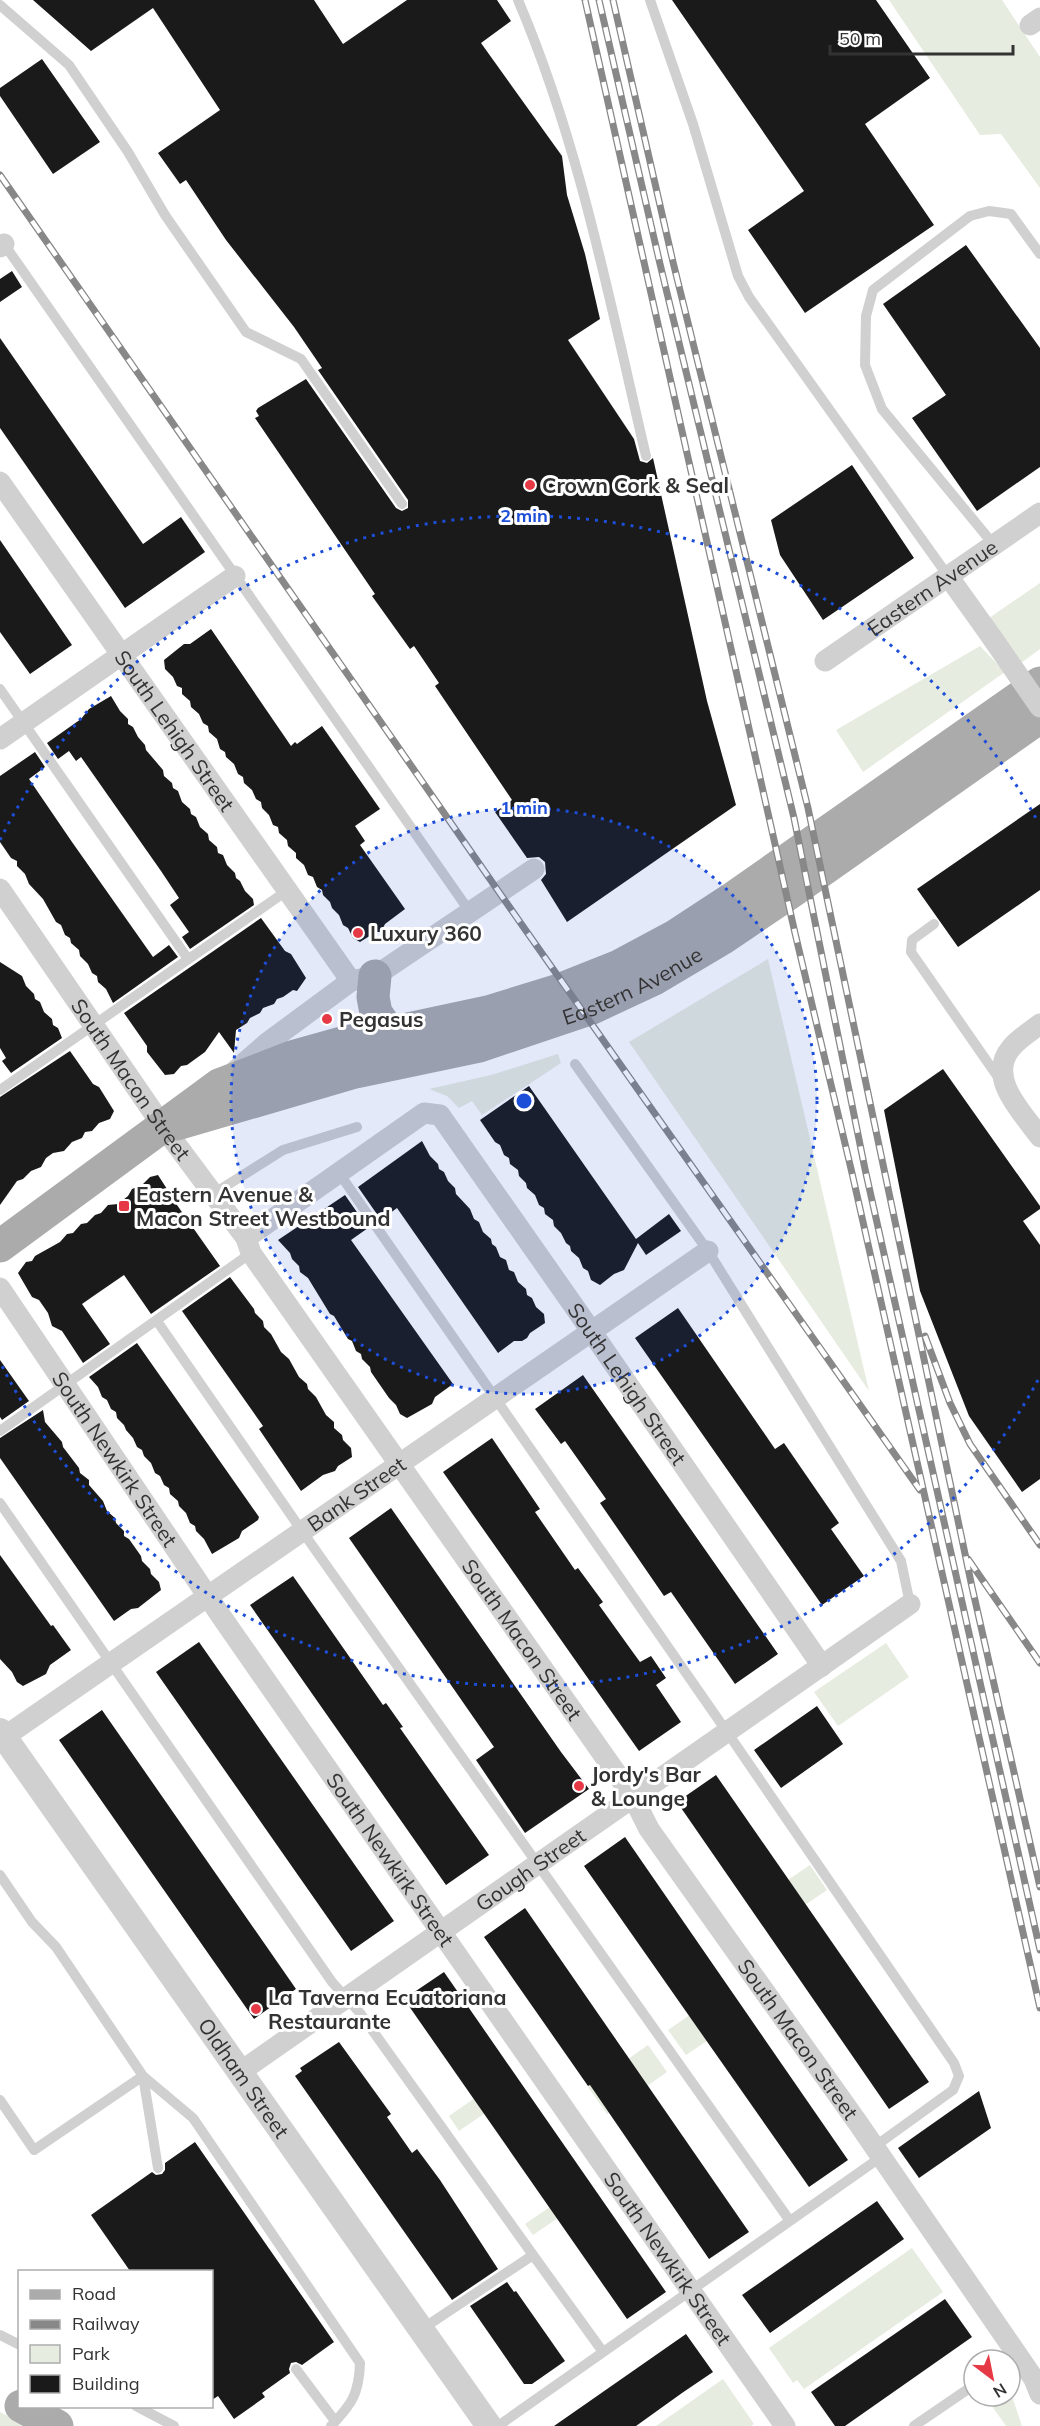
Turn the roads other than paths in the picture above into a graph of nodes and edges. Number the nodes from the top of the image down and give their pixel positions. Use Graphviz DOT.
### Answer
graph roads {
  1 [pos="518,0"];
  2 [pos="650,0"];
  3 [pos="0,5"];
  4 [pos="2,246"];
  5 [pos="1040,254"];
  6 [pos="646,456"];
  7 [pos="0,482"];
  8 [pos="402,504"];
  9 [pos="1040,513"];
  10 [pos="994,545"];
  11 [pos="235,576"];
  12 [pos="948,576"];
  13 [pos="122,655"];
  14 [pos="825,661"];
  15 [pos="1040,683"];
  16 [pos="0,689"];
  17 [pos="1040,707"];
  18 [pos="1040,717"];
  19 [pos="24,723"];
  20 [pos="0,739"];
  21 [pos="534,869"];
  22 [pos="0,889"];
  23 [pos="288,890"];
  24 [pos="470,912"];
  25 [pos="934,924"];
  26 [pos="188,959"];
  27 [pos="363,979"];
  28 [pos="1040,1024"];
  29 [pos="93,1025"];
  30 [pos="390,1033"];
  31 [pos="575,1064"];
  32 [pos="219,1085"];
  33 [pos="1004,1085"];
  34 [pos="0,1090"];
  35 [pos="357,1127"];
  36 [pos="164,1128"];
  37 [pos="1040,1137"];
  38 [pos="339,1173"];
  39 [pos="213,1194"];
  40 [pos="249,1245"];
  41 [pos="0,1246"];
  42 [pos="708,1251"];
  43 [pos="0,1288"];
  44 [pos="157,1321"];
  45 [pos="592,1331"];
  46 [pos="66,1384"];
  47 [pos="495,1398"];
  48 [pos="0,1431"];
  49 [pos="400,1463"];
  50 [pos="0,1503"];
  51 [pos="302,1531"];
  52 [pos="207,1596"];
  53 [pos="910,1604"];
  54 [pos="111,1662"];
  55 [pos="822,1666"];
  56 [pos="727,1732"];
  57 [pos="2,1734"];
  58 [pos="633,1797"];
  59 [pos="538,1864"];
  60 [pos="0,1875"];
  61 [pos="440,1931"];
  62 [pos="345,1998"];
  63 [pos="240,2072"];
  64 [pos="143,2076"];
  65 [pos="0,2100"];
  66 [pos="878,2152"];
  67 [pos="158,2168"];
  68 [pos="790,2221"];
  69 [pos="533,2255"];
  70 [pos="690,2291"];
  71 [pos="421,2330"];
  72 [pos="0,2335"];
  73 [pos="18,2344"];
  74 [pos="1007,2348"];
  75 [pos="603,2352"];
  76 [pos="1022,2366"];
  77 [pos="296,2369"];
  78 [pos="1040,2394"];
  79 [pos="0,2395"];
  80 [pos="962,2395"];
  81 [pos="18,2405"];
  82 [pos="24,2408"];
  83 [pos="140,2408"];
  84 [pos="929,2422"];
  85 [pos="333,2424"];
  86 [pos="57,2426"];
  87 [pos="174,2426"];
  88 [pos="489,2426"];
  89 [pos="498,2426"];
  90 [pos="784,2426"];
  91 [pos="914,2426"];
  1 -- 6 [label="lane"];
  2 -- 12 [label="lane"];
  3 -- 8 [label="lane"];
  4 -- 11 [label="lane"];
  5 -- 10 [label="lane"];
  7 -- 13 [label="street, South Lehigh Street"];
  9 -- 10 [label="street, Eastern Avenue"];
  10 -- 12 [label="street, Eastern Avenue"];
  11 -- 13 [label="street"];
  11 -- 24 [label="lane"];
  12 -- 14 [label="street, Eastern Avenue"];
  12 -- 17 [label="street, bridge"];
  13 -- 19 [label="street"];
  13 -- 23 [label="street, South Lehigh Street"];
  15 -- 30 [label="main road, Eastern Avenue"];
  16 -- 19 [label="lane"];
  18 -- 36 [label="main road, Eastern Avenue"];
  19 -- 20 [label="street"];
  19 -- 26 [label="lane"];
  21 -- 24 [label="street, Eastern Avenue"];
  22 -- 29 [label="street, South Macon Street"];
  23 -- 26 [label="lane"];
  23 -- 27 [label="street, South Lehigh Street"];
  24 -- 27 [label="street, Eastern Avenue"];
  25 -- 33 [label="lane"];
  26 -- 29 [label="lane"];
  27 -- 30 [label="main road"];
  27 -- 32 [label="street, Eastern Avenue"];
  28 -- 33 [label="street"];
  29 -- 34 [label="lane"];
  29 -- 36 [label="street, South Macon Street"];
  30 -- 32 [label="main road, Eastern Avenue"];
  31 -- 42 [label="lane"];
  32 -- 36 [label="main road, Eastern Avenue"];
  33 -- 37 [label="street"];
  35 -- 39 [label="lane"];
  36 -- 39 [label="street, South Macon Street"];
  36 -- 41 [label="main road, Eastern Avenue"];
  38 -- 40 [label="street"];
  38 -- 45 [label="street, South Lehigh Street"];
  38 -- 47 [label="lane"];
  39 -- 40 [label="street, South Macon Street"];
  40 -- 44 [label="lane"];
  40 -- 49 [label="street, South Macon Street"];
  42 -- 45 [label="street, Bank Street"];
  42 -- 53 [label="lane"];
  43 -- 46 [label="street, South Newkirk Street"];
  44 -- 46 [label="lane"];
  44 -- 51 [label="lane"];
  45 -- 47 [label="street, Bank Street"];
  45 -- 55 [label="street, South Lehigh Street"];
  46 -- 48 [label="lane"];
  46 -- 52 [label="street, South Newkirk Street"];
  47 -- 49 [label="street, Bank Street"];
  47 -- 56 [label="lane"];
  49 -- 51 [label="street, Bank Street"];
  49 -- 58 [label="street, South Macon Street"];
  50 -- 54 [label="lane"];
  51 -- 52 [label="street, Bank Street"];
  51 -- 59 [label="lane"];
  52 -- 54 [label="street, Bank Street"];
  52 -- 61 [label="street, South Newkirk Street"];
  53 -- 55 [label="street, Gough Street"];
  54 -- 57 [label="street, Bank Street"];
  54 -- 62 [label="lane"];
  55 -- 56 [label="street, Gough Street"];
  56 -- 58 [label="street, Gough Street"];
  56 -- 66 [label="lane"];
  57 -- 63 [label="street, Oldham Street"];
  58 -- 59 [label="street, Gough Street"];
  58 -- 66 [label="street, South Macon Street"];
  59 -- 61 [label="street, Gough Street"];
  59 -- 68 [label="lane"];
  60 -- 64 [label="lane"];
  61 -- 62 [label="street, Gough Street"];
  61 -- 70 [label="street, South Newkirk Street"];
  62 -- 63 [label="street, Gough Street"];
  62 -- 69 [label="lane"];
  63 -- 71 [label="street, Oldham Street"];
  64 -- 65 [label="lane"];
  64 -- 67 [label="lane"];
  64 -- 85 [label="lane"];
  66 -- 68 [label="lane"];
  66 -- 74 [label="street, South Macon Street"];
  68 -- 70 [label="lane"];
  69 -- 71 [label="lane"];
  69 -- 75 [label="lane"];
  70 -- 75 [label="lane"];
  70 -- 90 [label="street, South Newkirk Street"];
  71 -- 88 [label="street, Oldham Street"];
  72 -- 73 [label="lane"];
  75 -- 89 [label="lane"];
  76 -- 78 [label="street, South Macon Street"];
  77 -- 85 [label="lane"];
  79 -- 81 [label="main road"];
  80 -- 84 [label="lane"];
  82 -- 86 [label="main road"];
  83 -- 87 [label="lane"];
  84 -- 91 [label="lane"];
}
